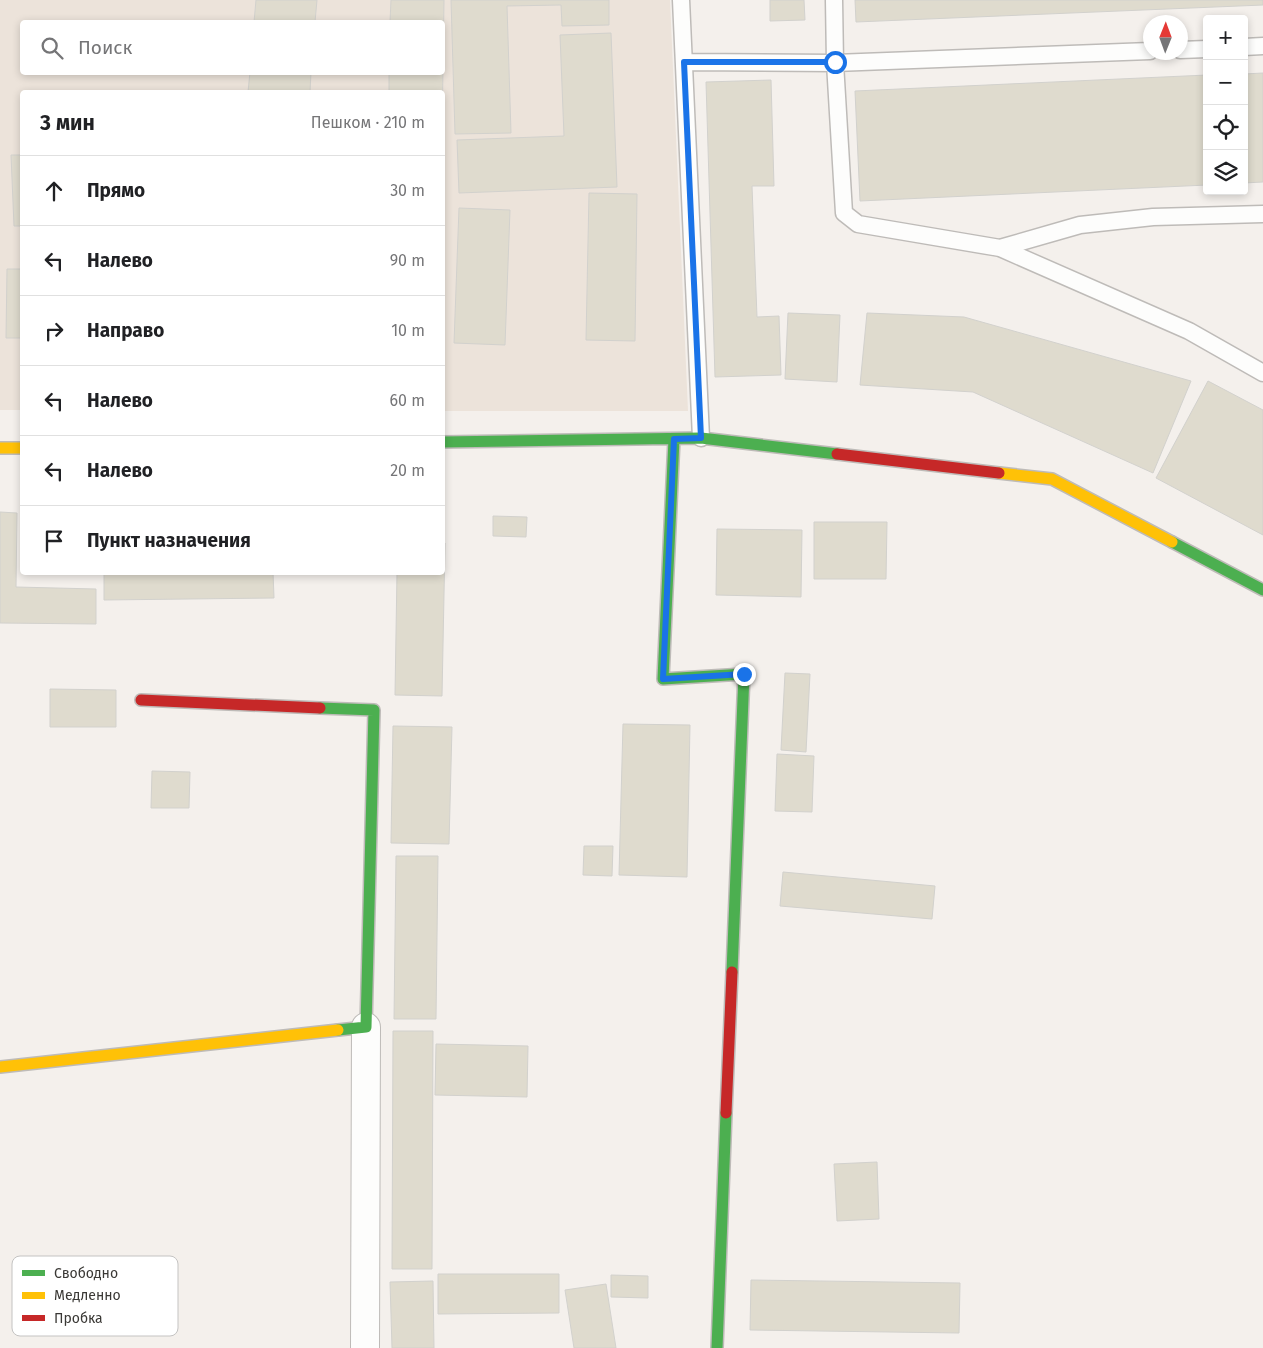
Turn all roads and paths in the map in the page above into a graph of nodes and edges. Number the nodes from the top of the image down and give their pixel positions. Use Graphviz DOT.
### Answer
graph roads {
  1 [pos="681,0"];
  2 [pos="834,0"];
  3 [pos="1263,46"];
  4 [pos="1248,47"];
  5 [pos="1203,48"];
  6 [pos="1188,49"];
  7 [pos="1143,51"];
  8 [pos="684,62"];
  9 [pos="835,62"];
  10 [pos="1263,214"];
  11 [pos="1000,248"];
  12 [pos="1263,373"];
  13 [pos="701,438"];
  14 [pos="674,439"];
  15 [pos="445,442"];
  16 [pos="0,448"];
  17 [pos="20,448"];
  18 [pos="1263,590"];
  19 [pos="141,700"];
  20 [pos="366,1027"];
  21 [pos="0,1067"];
  22 [pos="366,1348"];
  23 [pos="717,1348"];
  1 -- 8 [label="lane"];
  2 -- 9 [label="lane"];
  3 -- 4 [label="lane"];
  5 -- 6 [label="lane"];
  7 -- 9 [label="lane"];
  8 -- 9 [label="lane"];
  8 -- 13 [label="lane"];
  9 -- 11 [label="lane"];
  10 -- 11 [label="lane"];
  11 -- 12 [label="lane"];
  13 -- 14 [label="street"];
  13 -- 18 [label="street"];
  14 -- 15 [label="street"];
  14 -- 23 [label="street"];
  16 -- 17 [label="street"];
  19 -- 20 [label="street"];
  20 -- 21 [label="street"];
  20 -- 22 [label="street"];
}
